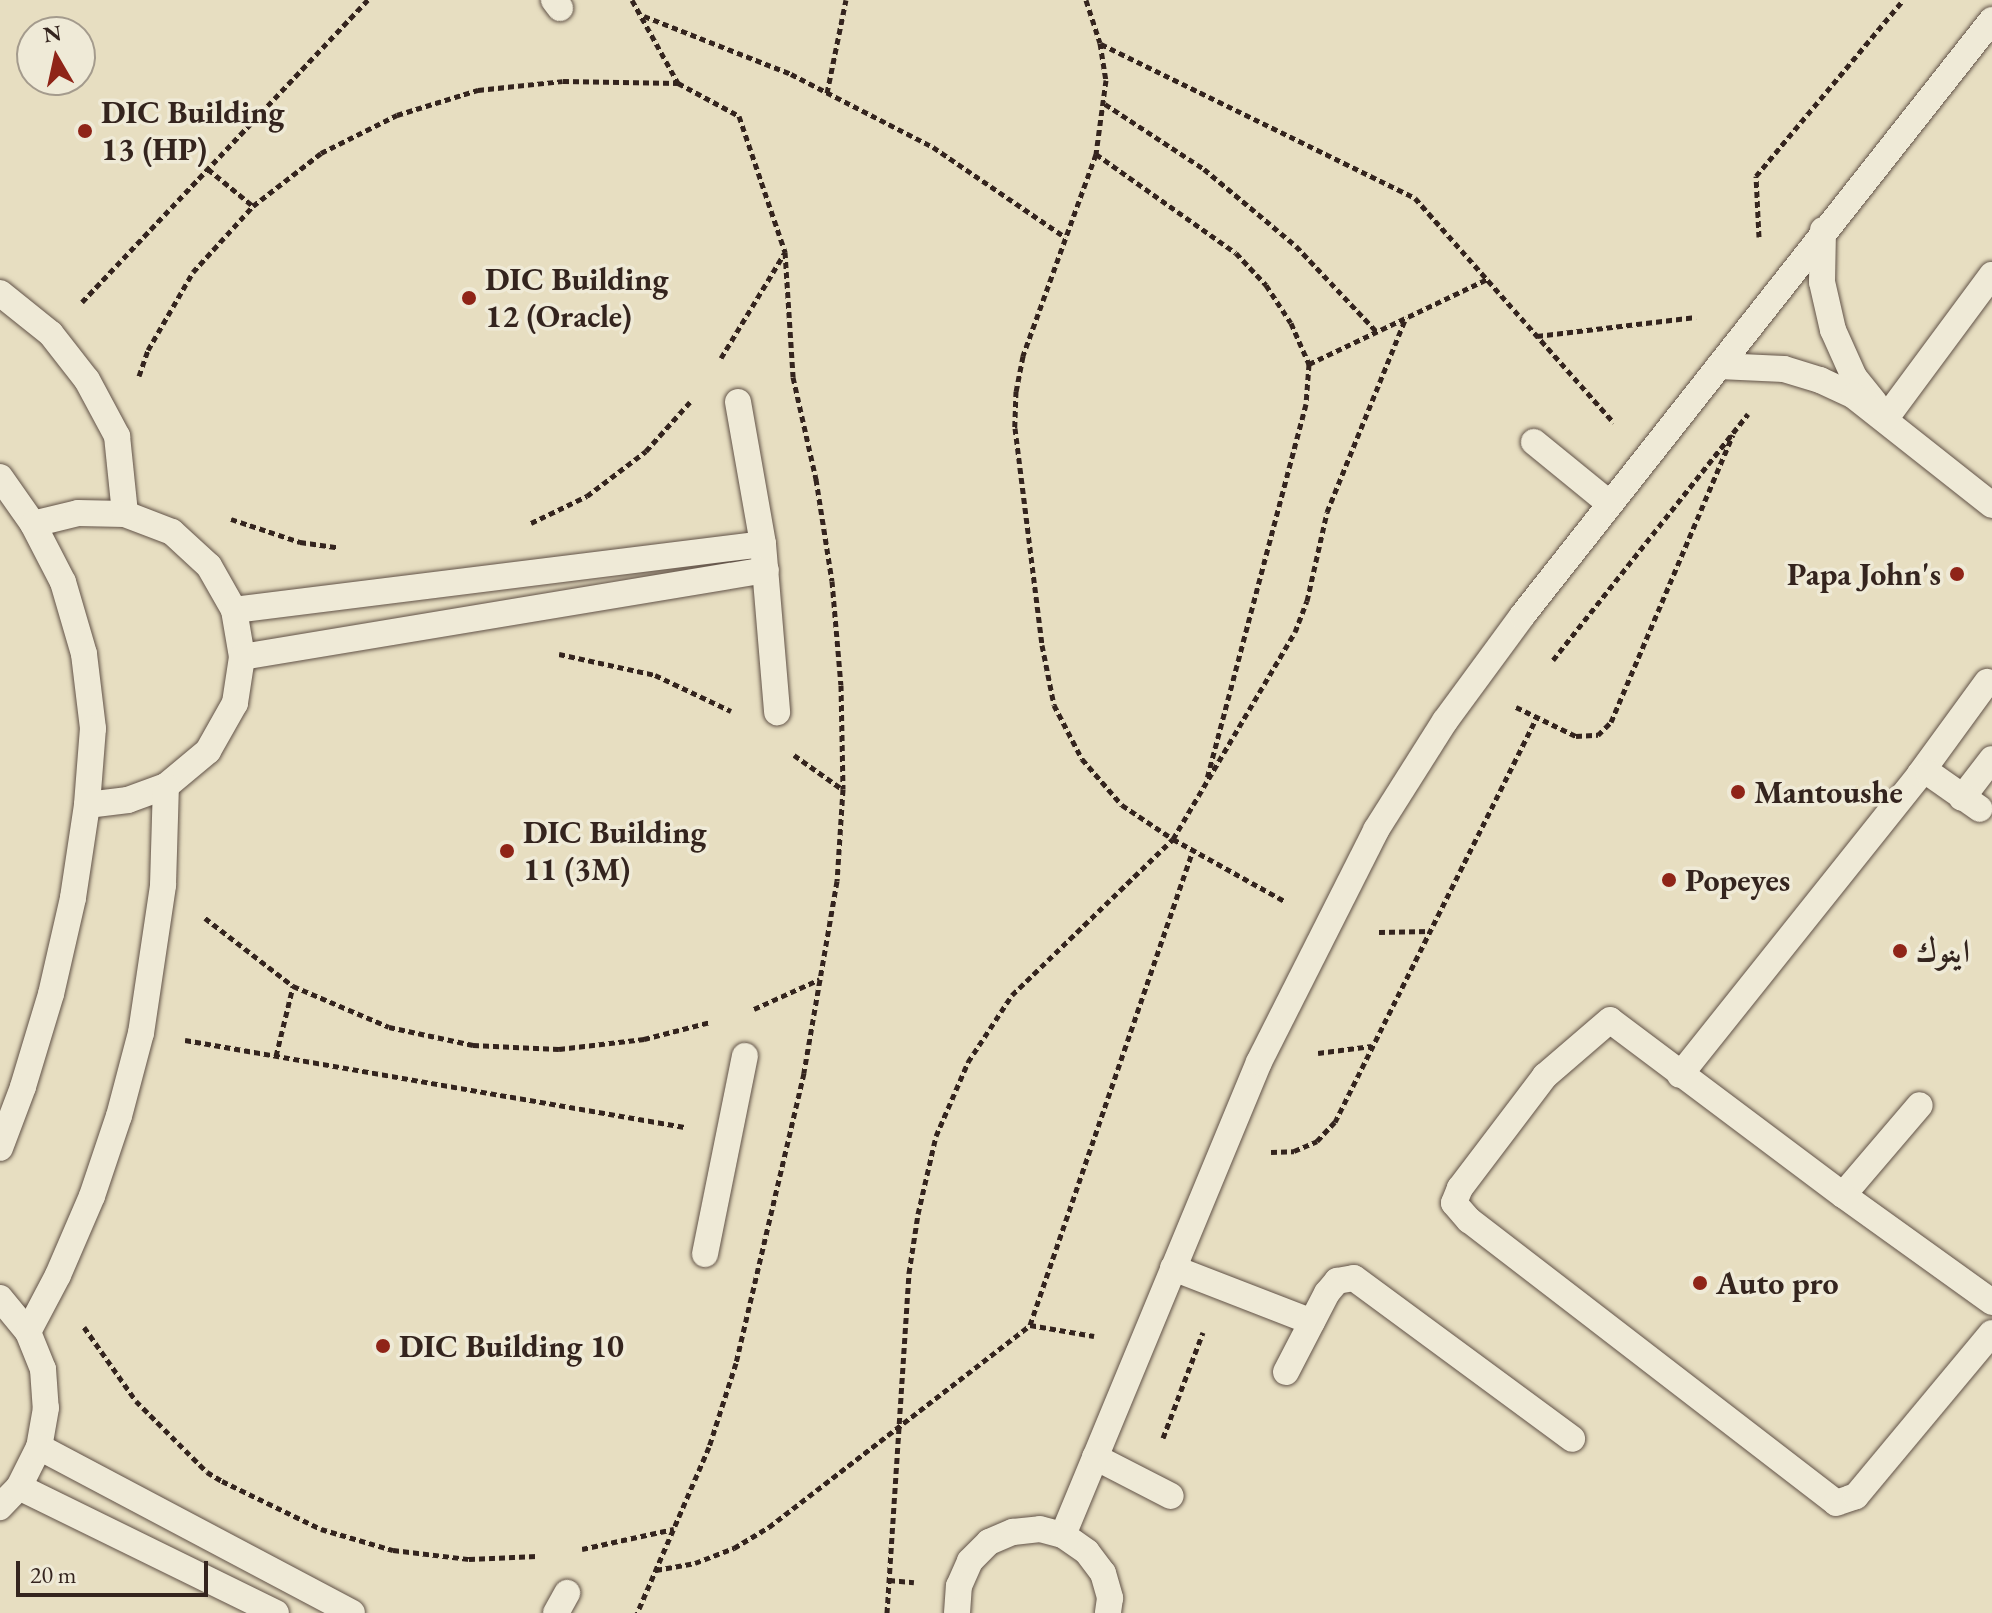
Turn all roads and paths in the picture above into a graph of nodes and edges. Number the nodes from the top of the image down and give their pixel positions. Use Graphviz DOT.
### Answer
graph roads {
  1 [pos="368,0"];
  2 [pos="632,0"];
  3 [pos="846,0"];
  4 [pos="1086,0"];
  5 [pos="1903,0"];
  6 [pos="1989,0"];
  7 [pos="644,16"];
  8 [pos="1989,31"];
  9 [pos="1100,43"];
  10 [pos="1953,65"];
  11 [pos="678,83"];
  12 [pos="827,93"];
  13 [pos="1105,104"];
  14 [pos="1096,154"];
  15 [pos="208,169"];
  16 [pos="253,206"];
  17 [pos="1823,230"];
  18 [pos="1065,237"];
  19 [pos="785,252"];
  20 [pos="1992,275"];
  21 [pos="1487,279"];
  22 [pos="0,293"];
  23 [pos="1763,308"];
  24 [pos="1406,317"];
  25 [pos="1377,332"];
  26 [pos="51,334"];
  27 [pos="1537,336"];
  28 [pos="719,362"];
  29 [pos="1309,364"];
  30 [pos="1719,366"];
  31 [pos="1784,369"];
  32 [pos="695,396"];
  33 [pos="738,402"];
  34 [pos="1886,418"];
  35 [pos="1737,427"];
  36 [pos="117,436"];
  37 [pos="1534,442"];
  38 [pos="1646,459"];
  39 [pos="0,477"];
  40 [pos="1610,504"];
  41 [pos="1992,505"];
  42 [pos="217,511"];
  43 [pos="125,514"];
  44 [pos="33,524"];
  45 [pos="520,528"];
  46 [pos="763,544"];
  47 [pos="345,548"];
  48 [pos="766,570"];
  49 [pos="234,610"];
  50 [pos="552,653"];
  51 [pos="242,657"];
  52 [pos="1545,671"];
  53 [pos="1987,682"];
  54 [pos="1525,695"];
  55 [pos="1516,707"];
  56 [pos="777,712"];
  57 [pos="738,714"];
  58 [pos="1537,717"];
  59 [pos="1507,719"];
  60 [pos="788,750"];
  61 [pos="1992,759"];
  62 [pos="1920,774"];
  63 [pos="166,786"];
  64 [pos="1205,788"];
  65 [pos="843,789"];
  66 [pos="87,805"];
  67 [pos="1173,839"];
  68 [pos="1193,850"];
  69 [pos="163,885"];
  70 [pos="1382,919"];
  71 [pos="1326,924"];
  72 [pos="1430,931"];
  73 [pos="820,979"];
  74 [pos="293,986"];
  75 [pos="752,1009"];
  76 [pos="713,1022"];
  77 [pos="141,1033"];
  78 [pos="1321,1040"];
  79 [pos="1373,1046"];
  80 [pos="276,1056"];
  81 [pos="745,1056"];
  82 [pos="1680,1075"];
  83 [pos="1920,1105"];
  84 [pos="728,1134"];
  85 [pos="1275,1138"];
  86 [pos="0,1148"];
  87 [pos="1270,1152"];
  88 [pos="1264,1167"];
  89 [pos="1843,1195"];
  90 [pos="705,1254"];
  91 [pos="1173,1268"];
  92 [pos="58,1275"];
  93 [pos="1220,1286"];
  94 [pos="0,1298"];
  95 [pos="1992,1302"];
  96 [pos="1312,1322"];
  97 [pos="1030,1325"];
  98 [pos="28,1332"];
  99 [pos="1992,1333"];
  100 [pos="1142,1344"];
  101 [pos="1286,1372"];
  102 [pos="899,1429"];
  103 [pos="1572,1439"];
  104 [pos="39,1447"];
  105 [pos="1095,1457"];
  106 [pos="1144,1482"];
  107 [pos="19,1487"];
  108 [pos="1171,1496"];
  109 [pos="0,1507"];
  110 [pos="675,1529"];
  111 [pos="1063,1535"];
  112 [pos="574,1550"];
  113 [pos="544,1556"];
  114 [pos="656,1570"];
  115 [pos="276,1613"];
  116 [pos="352,1613"];
  117 [pos="637,1613"];
  118 [pos="887,1613"];
  119 [pos="957,1613"];
  120 [pos="1108,1613"];
  1 -- 15 [label="path"];
  2 -- 7 [label="path"];
  3 -- 12 [label="path"];
  4 -- 9 [label="path"];
  5 -- 23 [label="path"];
  6 -- 10 [label="lane"];
  7 -- 11 [label="path"];
  7 -- 12 [label="path"];
  8 -- 10 [label="lane"];
  9 -- 13 [label="path"];
  9 -- 21 [label="path"];
  10 -- 17 [label="lane"];
  11 -- 16 [label="path"];
  11 -- 19 [label="path"];
  12 -- 18 [label="path"];
  13 -- 14 [label="path"];
  13 -- 25 [label="path"];
  14 -- 18 [label="path"];
  14 -- 29 [label="path"];
  15 -- 16 [label="path"];
  15 -- 26 [label="path"];
  16 -- 36 [label="path"];
  17 -- 23 [label="lane"];
  17 -- 34 [label="lane"];
  18 -- 67 [label="path"];
  19 -- 28 [label="path"];
  19 -- 65 [label="path"];
  20 -- 34 [label="lane"];
  21 -- 24 [label="path"];
  21 -- 27 [label="path"];
  22 -- 26 [label="lane"];
  23 -- 27 [label="path"];
  23 -- 30 [label="lane"];
  24 -- 25 [label="path"];
  24 -- 64 [label="path"];
  25 -- 29 [label="path"];
  26 -- 36 [label="lane"];
  27 -- 38 [label="path"];
  29 -- 64 [label="path"];
  30 -- 31 [label="lane"];
  30 -- 38 [label="lane"];
  31 -- 34 [label="lane"];
  31 -- 35 [label="path"];
  32 -- 45 [label="path"];
  33 -- 46 [label="lane"];
  34 -- 41 [label="lane"];
  35 -- 52 [label="path"];
  35 -- 58 [label="path"];
  36 -- 43 [label="lane"];
  37 -- 40 [label="lane"];
  38 -- 40 [label="lane"];
  39 -- 44 [label="lane"];
  40 -- 71 [label="lane"];
  42 -- 47 [label="path"];
  43 -- 44 [label="lane"];
  43 -- 49 [label="lane"];
  44 -- 66 [label="lane"];
  46 -- 48 [label="lane"];
  46 -- 49 [label="lane"];
  48 -- 51 [label="lane"];
  48 -- 56 [label="lane"];
  49 -- 51 [label="lane"];
  50 -- 57 [label="path"];
  51 -- 63 [label="lane"];
  53 -- 62 [label="lane"];
  54 -- 55 [label="path"];
  55 -- 58 [label="path"];
  55 -- 59 [label="path"];
  58 -- 72 [label="path"];
  60 -- 65 [label="path"];
  61 -- 62 [label="lane"];
  62 -- 82 [label="lane"];
  63 -- 66 [label="lane"];
  63 -- 69 [label="lane"];
  64 -- 67 [label="path"];
  65 -- 73 [label="path"];
  66 -- 86 [label="lane"];
  67 -- 68 [label="path"];
  67 -- 102 [label="path"];
  68 -- 71 [label="path"];
  68 -- 97 [label="path"];
  69 -- 74 [label="path"];
  69 -- 77 [label="lane"];
  70 -- 72 [label="path"];
  71 -- 91 [label="lane"];
  72 -- 79 [label="path"];
  73 -- 75 [label="path"];
  73 -- 110 [label="path"];
  74 -- 76 [label="path"];
  74 -- 80 [label="path"];
  77 -- 80 [label="path"];
  77 -- 92 [label="lane"];
  78 -- 79 [label="path"];
  79 -- 87 [label="path"];
  80 -- 84 [label="path"];
  81 -- 84 [label="lane"];
  82 -- 89 [label="lane"];
  82 -- 99 [label="lane"];
  83 -- 89 [label="lane"];
  84 -- 90 [label="lane"];
  85 -- 87 [label="path"];
  87 -- 88 [label="path"];
  89 -- 95 [label="lane"];
  91 -- 93 [label="lane"];
  91 -- 100 [label="lane"];
  92 -- 98 [label="lane"];
  92 -- 113 [label="path"];
  93 -- 96 [label="lane"];
  93 -- 106 [label="path"];
  94 -- 98 [label="lane"];
  96 -- 101 [label="lane"];
  96 -- 103 [label="lane"];
  97 -- 100 [label="path"];
  97 -- 102 [label="path"];
  98 -- 104 [label="lane"];
  100 -- 105 [label="lane"];
  102 -- 114 [label="path"];
  102 -- 118 [label="path"];
  104 -- 107 [label="lane"];
  104 -- 116 [label="lane"];
  105 -- 106 [label="lane"];
  105 -- 111 [label="lane"];
  106 -- 108 [label="lane"];
  107 -- 109 [label="lane"];
  107 -- 115 [label="lane"];
  110 -- 112 [label="path"];
  110 -- 114 [label="path"];
  111 -- 119 [label="lane"];
  111 -- 120 [label="lane"];
  114 -- 117 [label="path"];
}
